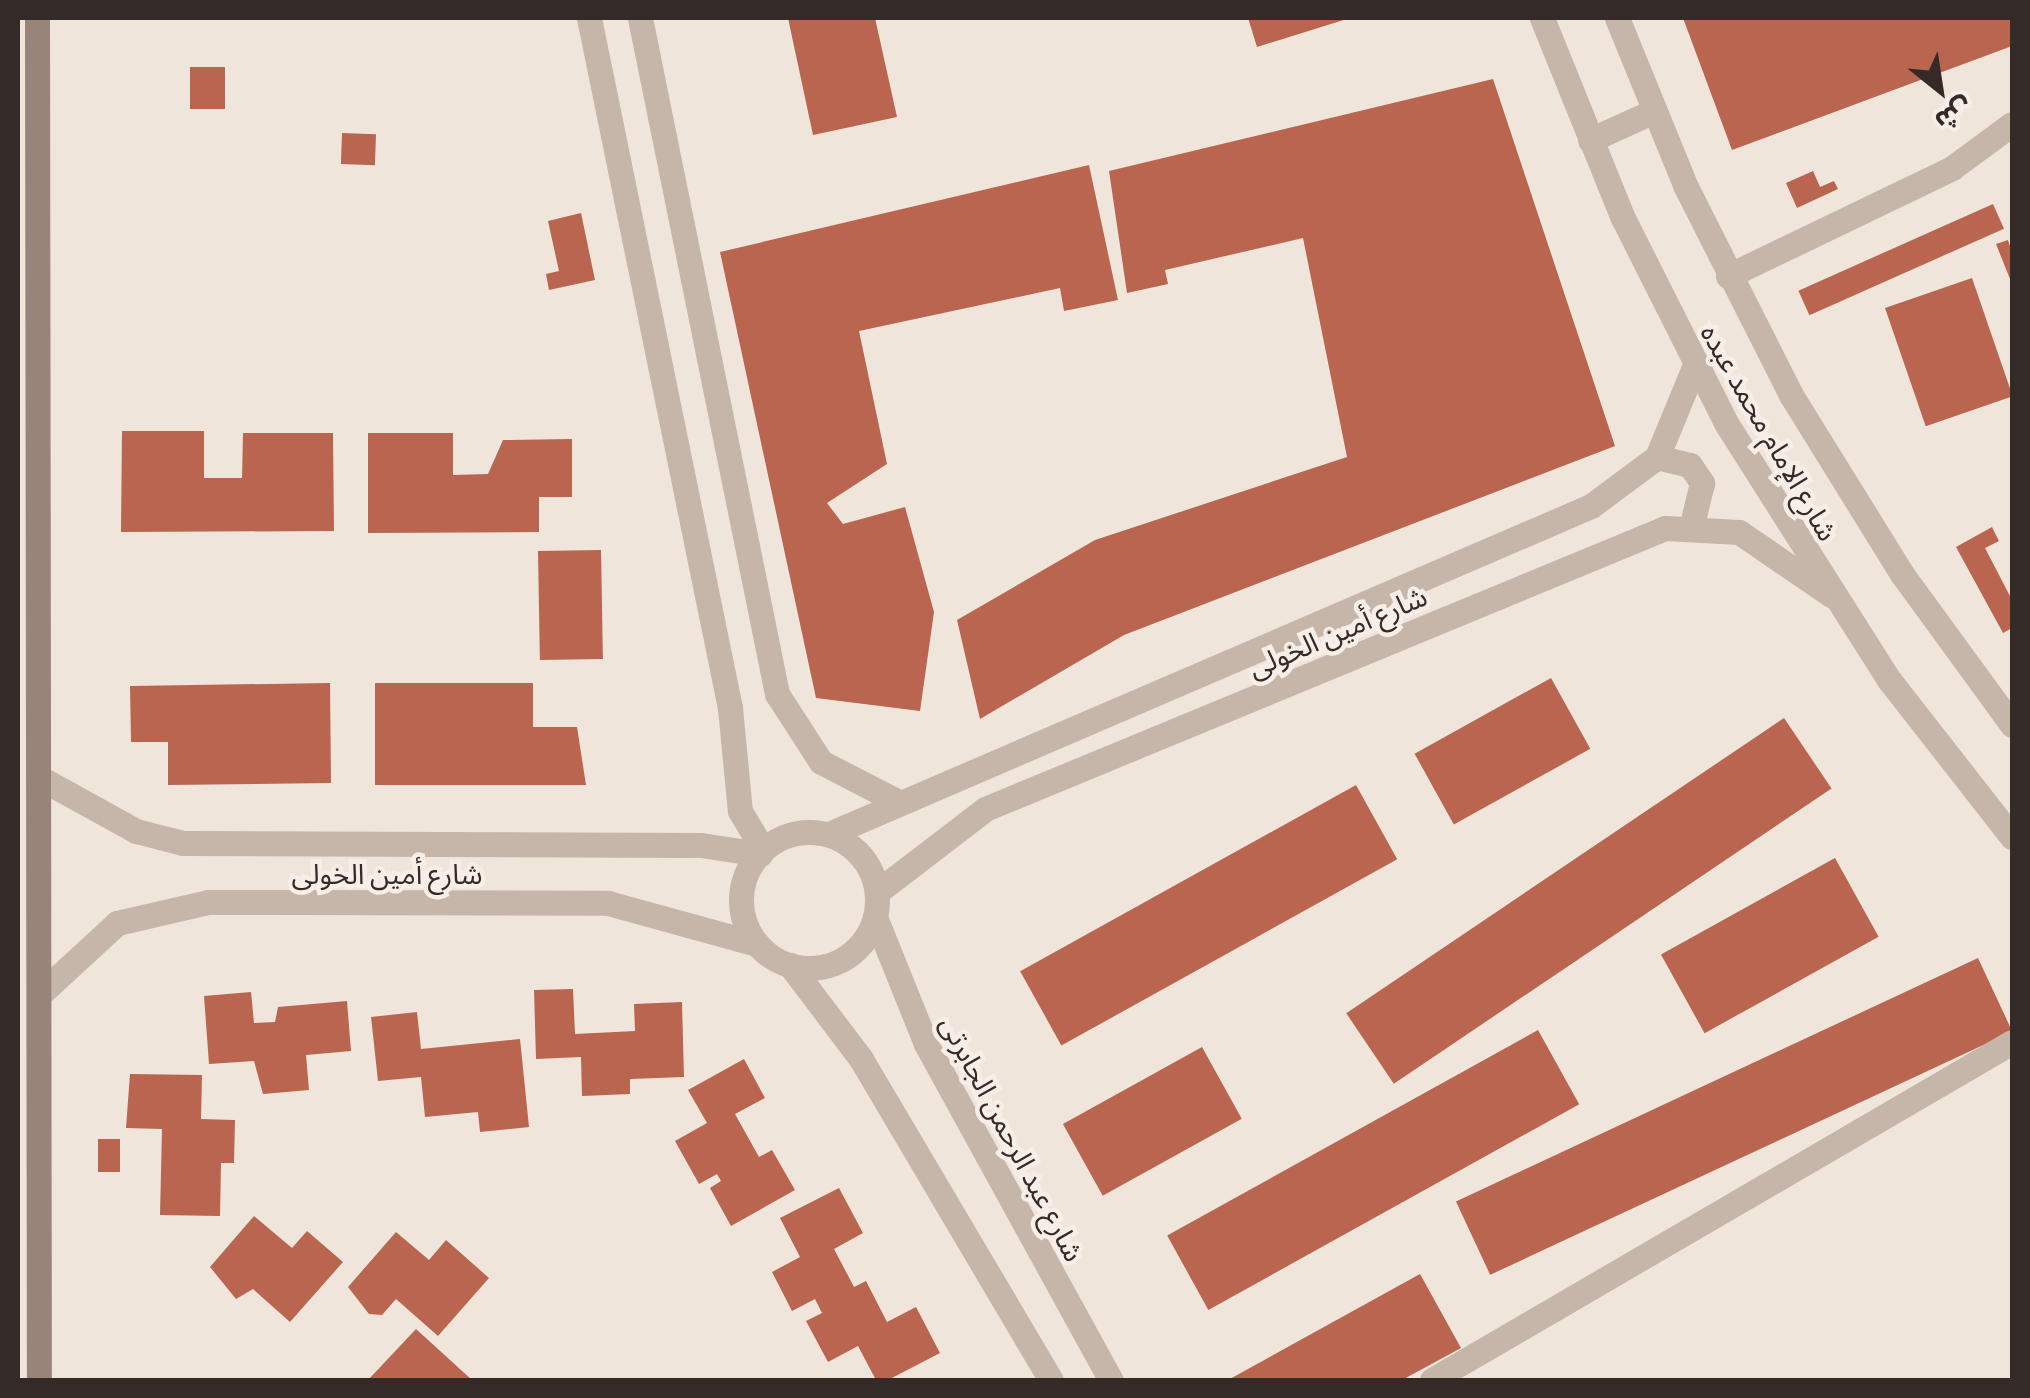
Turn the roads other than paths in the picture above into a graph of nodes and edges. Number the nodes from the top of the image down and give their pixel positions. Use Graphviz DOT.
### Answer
graph roads {
  1 [pos="38,18"];
  2 [pos="590,18"];
  3 [pos="640,18"];
  4 [pos="1542,18"];
  5 [pos="1617,18"];
  6 [pos="1654,111"];
  7 [pos="2012,124"];
  8 [pos="1590,140"];
  9 [pos="1728,276"];
  10 [pos="1695,364"];
  11 [pos="1657,458"];
  12 [pos="1692,524"];
  13 [pos="1831,595"];
  14 [pos="2012,725"];
  15 [pos="40,778"];
  16 [pos="893,799"];
  17 [pos="829,834"];
  18 [pos="2012,838"];
  19 [pos="761,852"];
  20 [pos="876,904"];
  21 [pos="758,944"];
  22 [pos="790,965"];
  23 [pos="41,994"];
  24 [pos="2012,1042"];
  25 [pos="39,1380"];
  26 [pos="1050,1380"];
  27 [pos="1111,1380"];
  28 [pos="1432,1380"];
  1 -- 15 [label="main road"];
  2 -- 19 [label="street"];
  3 -- 16 [label="street"];
  4 -- 8 [label="street, شارع الإمام محمد عبده"];
  5 -- 6 [label="street, شارع الإمام محمد عبده"];
  6 -- 8 [label="street"];
  6 -- 9 [label="street, شارع الإمام محمد عبده"];
  7 -- 9 [label="street"];
  8 -- 10 [label="street, شارع الإمام محمد عبده"];
  9 -- 14 [label="street, شارع الإمام محمد عبده"];
  10 -- 11 [label="street"];
  10 -- 13 [label="street, شارع الإمام محمد عبده"];
  11 -- 12 [label="street"];
  11 -- 16 [label="street, شارع أمين الخولى"];
  12 -- 13 [label="street"];
  12 -- 20 [label="street, شارع أمين الخولى"];
  13 -- 18 [label="street, شارع الإمام محمد عبده"];
  15 -- 19 [label="street, شارع أمين الخولى"];
  15 -- 23 [label="main road"];
  16 -- 17 [label="street, شارع أمين الخولى"];
  17 -- 19 [label="street"];
  17 -- 20 [label="street"];
  19 -- 21 [label="street"];
  20 -- 22 [label="street"];
  20 -- 27 [label="street, شارع عبد الرحمن الجابرتى"];
  21 -- 22 [label="street"];
  21 -- 23 [label="street, شارع أمين الخولى"];
  22 -- 26 [label="street"];
  23 -- 25 [label="main road"];
  24 -- 28 [label="street"];
}
